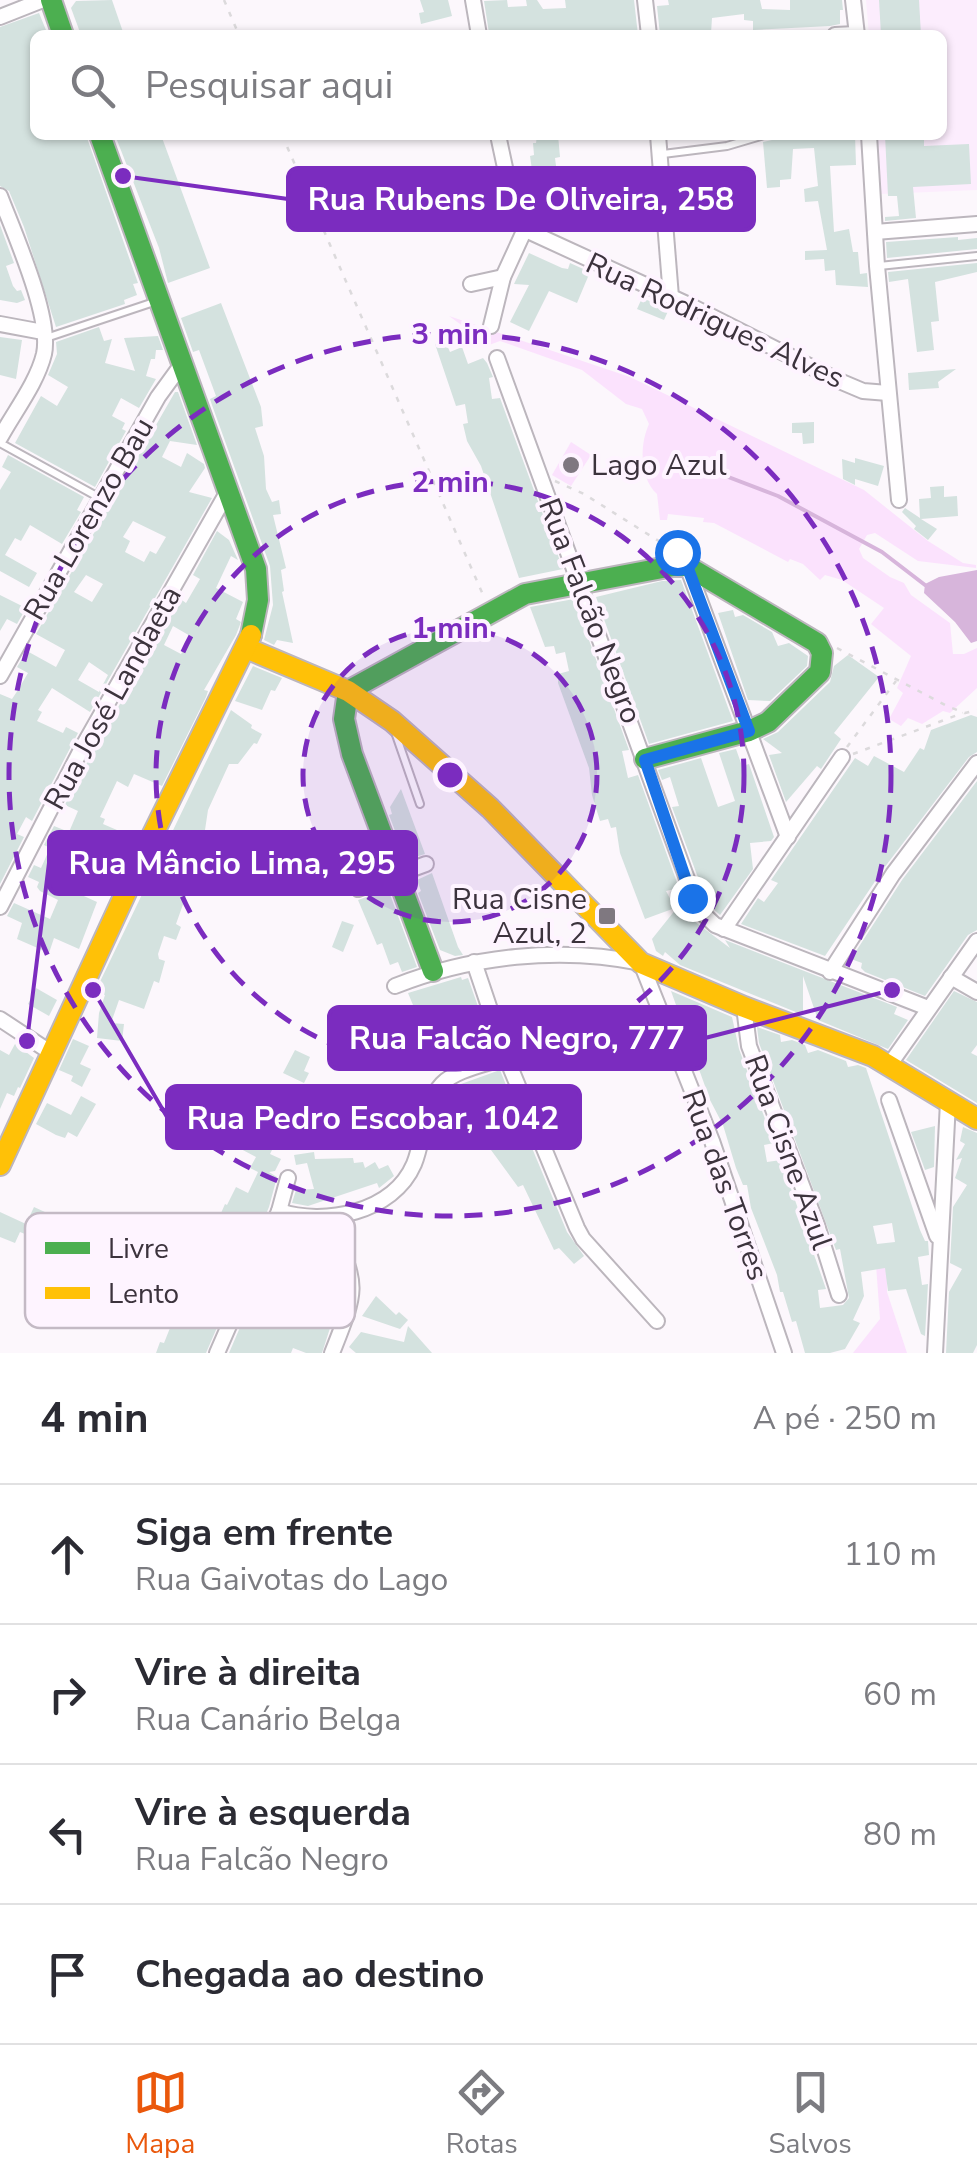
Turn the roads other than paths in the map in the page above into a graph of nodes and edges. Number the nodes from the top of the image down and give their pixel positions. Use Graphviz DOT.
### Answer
graph roads {
  1 [pos="47,0"];
  2 [pos="473,0"];
  3 [pos="646,0"];
  4 [pos="852,0"];
  5 [pos="0,17"];
  6 [pos="61,30"];
  7 [pos="478,30"];
  8 [pos="649,30"];
  9 [pos="856,30"];
  10 [pos="102,140"];
  11 [pos="499,140"];
  12 [pos="659,140"];
  13 [pos="747,140"];
  14 [pos="869,140"];
  15 [pos="660,154"];
  16 [pos="0,196"];
  17 [pos="977,224"];
  18 [pos="526,228"];
  19 [pos="875,232"];
  20 [pos="977,256"];
  21 [pos="877,266"];
  22 [pos="503,277"];
  23 [pos="471,284"];
  24 [pos="672,297"];
  25 [pos="160,300"];
  26 [pos="0,324"];
  27 [pos="491,326"];
  28 [pos="44,336"];
  29 [pos="497,358"];
  30 [pos="182,364"];
  31 [pos="888,393"];
  32 [pos="0,440"];
  33 [pos="228,491"];
  34 [pos="100,498"];
  35 [pos="899,500"];
  36 [pos="687,566"];
  37 [pos="579,585"];
  38 [pos="246,648"];
  39 [pos="0,676"];
  40 [pos="348,691"];
  41 [pos="392,721"];
  42 [pos="749,731"];
  43 [pos="842,757"];
  44 [pos="645,760"];
  45 [pos="977,762"];
  46 [pos="420,804"];
  47 [pos="788,836"];
  48 [pos="426,864"];
  49 [pos="399,874"];
  50 [pos="358,888"];
  51 [pos="0,907"];
  52 [pos="724,929"];
  53 [pos="977,941"];
  54 [pos="474,962"];
  55 [pos="641,963"];
  56 [pos="433,971"];
  57 [pos="830,972"];
  58 [pos="952,978"];
  59 [pos="394,986"];
  60 [pos="977,992"];
  61 [pos="744,1007"];
  62 [pos="928,1008"];
  63 [pos="0,1019"];
  64 [pos="53,1054"];
  65 [pos="506,1057"];
  66 [pos="890,1064"];
  67 [pos="889,1100"];
  68 [pos="948,1102"];
  69 [pos="977,1119"];
  70 [pos="0,1164"];
  71 [pos="288,1178"];
  72 [pos="278,1211"];
  73 [pos="284,1213"];
  74 [pos="346,1213"];
  75 [pos="939,1243"];
  76 [pos="839,1295"];
  77 [pos="657,1321"];
  78 [pos="228,1328"];
  79 [pos="217,1353"];
  80 [pos="784,1353"];
  81 [pos="935,1353"];
  1 -- 5 [label="street"];
  1 -- 6 [label="street"];
  2 -- 7 [label="street"];
  3 -- 8 [label="street"];
  4 -- 9 [label="street"];
  10 -- 25 [label="street"];
  11 -- 18 [label="street"];
  12 -- 15 [label="street"];
  13 -- 15 [label="lane"];
  14 -- 19 [label="street"];
  15 -- 24 [label="street"];
  16 -- 28 [label="street"];
  17 -- 19 [label="street"];
  18 -- 22 [label="street"];
  18 -- 24 [label="street, Rua Rodrigues Alves"];
  19 -- 21 [label="street"];
  20 -- 21 [label="lane"];
  21 -- 31 [label="street"];
  22 -- 23 [label="street"];
  22 -- 27 [label="street"];
  24 -- 31 [label="street, Rua Rodrigues Alves"];
  25 -- 28 [label="lane"];
  25 -- 30 [label="street"];
  26 -- 28 [label="street"];
  28 -- 32 [label="street"];
  29 -- 37 [label="street, Rua Falcão Negro"];
  30 -- 33 [label="street"];
  30 -- 34 [label="street, Rua Lorenzo Bau"];
  31 -- 35 [label="street"];
  32 -- 34 [label="lane"];
  33 -- 38 [label="street"];
  33 -- 51 [label="street, Rua José Landaeta"];
  34 -- 39 [label="street, Rua Lorenzo Bau"];
  36 -- 37 [label="street"];
  36 -- 42 [label="street"];
  36 -- 42 [label="street"];
  37 -- 40 [label="street"];
  37 -- 44 [label="street, Rua Falcão Negro"];
  38 -- 40 [label="street"];
  38 -- 64 [label="street"];
  40 -- 41 [label="street"];
  40 -- 49 [label="street"];
  41 -- 46 [label="lane"];
  41 -- 55 [label="street"];
  42 -- 44 [label="street"];
  42 -- 47 [label="street"];
  43 -- 47 [label="street"];
  44 -- 52 [label="street, Rua Falcão Negro"];
  45 -- 57 [label="street"];
  47 -- 52 [label="street"];
  48 -- 49 [label="street"];
  49 -- 50 [label="street"];
  49 -- 56 [label="street"];
  52 -- 57 [label="street, Rua Falcão Negro"];
  53 -- 58 [label="street"];
  54 -- 55 [label="street"];
  54 -- 56 [label="street"];
  54 -- 65 [label="street"];
  55 -- 61 [label="street"];
  55 -- 80 [label="street, Rua das Torres"];
  56 -- 59 [label="street"];
  57 -- 62 [label="street, Rua Falcão Negro"];
  58 -- 60 [label="street"];
  58 -- 62 [label="street"];
  61 -- 66 [label="street"];
  61 -- 76 [label="street, Rua Cisne Azul"];
  62 -- 66 [label="street"];
  63 -- 64 [label="street"];
  64 -- 70 [label="street"];
  65 -- 74 [label="street"];
  65 -- 77 [label="street"];
  66 -- 68 [label="street"];
  67 -- 75 [label="street"];
  68 -- 69 [label="street"];
  68 -- 75 [label="street"];
  71 -- 72 [label="street"];
  72 -- 73 [label="street"];
  75 -- 81 [label="street"];
  78 -- 79 [label="street"];
}
